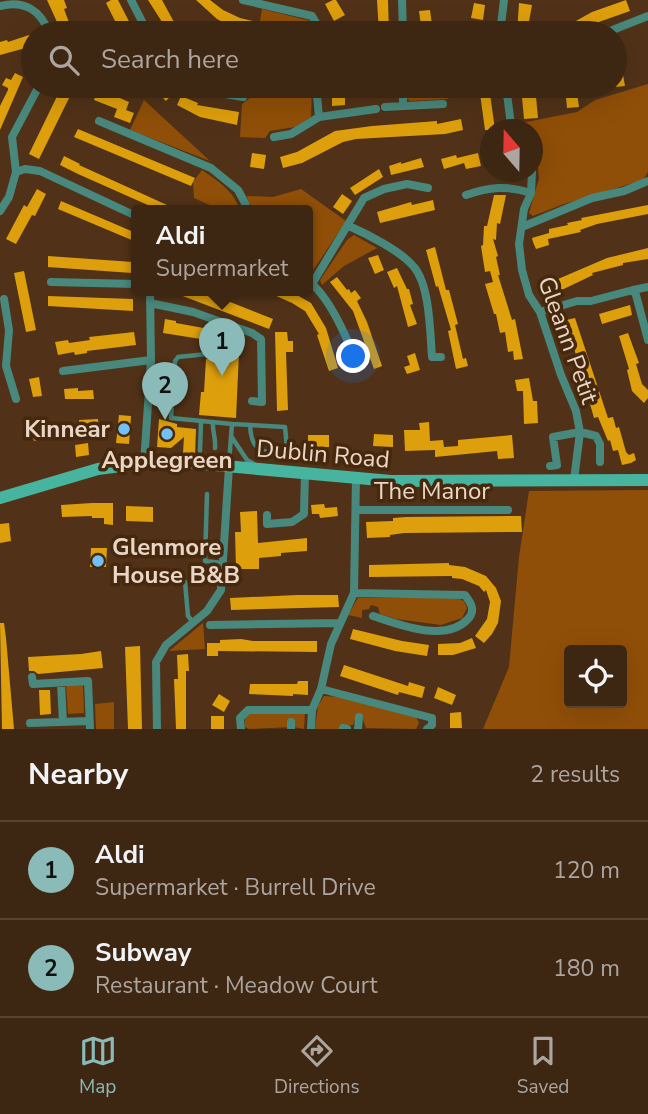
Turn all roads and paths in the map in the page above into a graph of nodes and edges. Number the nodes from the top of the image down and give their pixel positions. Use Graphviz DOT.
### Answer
graph roads {
  1 [pos="131,0"];
  2 [pos="402,0"];
  3 [pos="504,0"];
  4 [pos="249,1"];
  5 [pos="0,6"];
  6 [pos="648,16"];
  7 [pos="45,21"];
  8 [pos="142,21"];
  9 [pos="315,21"];
  10 [pos="403,21"];
  11 [pos="501,21"];
  12 [pos="627,24"];
  13 [pos="33,98"];
  14 [pos="317,98"];
  15 [pos="403,98"];
  16 [pos="508,98"];
  17 [pos="443,104"];
  18 [pos="403,106"];
  19 [pos="318,117"];
  20 [pos="510,119"];
  21 [pos="99,121"];
  22 [pos="274,137"];
  23 [pos="16,172"];
  24 [pos="648,181"];
  25 [pos="531,182"];
  26 [pos="428,188"];
  27 [pos="531,193"];
  28 [pos="466,195"];
  29 [pos="245,205"];
  30 [pos="0,211"];
  31 [pos="131,214"];
  32 [pos="349,226"];
  33 [pos="522,227"];
  34 [pos="313,278"];
  35 [pos="51,282"];
  36 [pos="131,284"];
  37 [pos="313,286"];
  38 [pos="648,286"];
  39 [pos="0,289"];
  40 [pos="632,290"];
  41 [pos="150,296"];
  42 [pos="2,300"];
  43 [pos="150,303"];
  44 [pos="540,312"];
  45 [pos="648,340"];
  46 [pos="226,352"];
  47 [pos="441,357"];
  48 [pos="151,360"];
  49 [pos="358,365"];
  50 [pos="63,371"];
  51 [pos="16,399"];
  52 [pos="252,401"];
  53 [pos="201,421"];
  54 [pos="213,422"];
  55 [pos="232,424"];
  56 [pos="250,425"];
  57 [pos="580,432"];
  58 [pos="231,435"];
  59 [pos="215,448"];
  60 [pos="200,451"];
  61 [pos="600,462"];
  62 [pos="144,463"];
  63 [pos="550,466"];
  64 [pos="229,467"];
  65 [pos="260,469"];
  66 [pos="305,472"];
  67 [pos="356,477"];
  68 [pos="574,480"];
  69 [pos="648,480"];
  70 [pos="207,494"];
  71 [pos="0,498"];
  72 [pos="356,510"];
  73 [pos="508,510"];
  74 [pos="267,515"];
  75 [pos="223,563"];
  76 [pos="185,582"];
  77 [pos="354,593"];
  78 [pos="373,616"];
  79 [pos="193,622"];
  80 [pos="340,622"];
  81 [pos="210,625"];
  82 [pos="32,677"];
  83 [pos="61,683"];
  84 [pos="321,689"];
  85 [pos="312,710"];
  86 [pos="359,717"];
  87 [pos="64,722"];
  88 [pos="30,723"];
  89 [pos="89,725"];
  90 [pos="157,729"];
  91 [pos="241,729"];
  92 [pos="311,729"];
  93 [pos="358,729"];
  94 [pos="427,729"];
  1 -- 8 [label="street"];
  2 -- 10 [label="street"];
  3 -- 11 [label="street"];
  4 -- 9 [label="street"];
  5 -- 7 [label="street"];
  6 -- 12 [label="street"];
  13 -- 23 [label="street"];
  14 -- 19 [label="street"];
  15 -- 18 [label="street"];
  16 -- 20 [label="street"];
  17 -- 18 [label="street"];
  18 -- 19 [label="street"];
  19 -- 22 [label="street"];
  21 -- 29 [label="street"];
  23 -- 30 [label="street"];
  23 -- 31 [label="street"];
  24 -- 33 [label="street"];
  25 -- 27 [label="street, Gleann Petit"];
  26 -- 32 [label="street"];
  27 -- 28 [label="street"];
  27 -- 33 [label="street, Gleann Petit"];
  32 -- 34 [label="street"];
  32 -- 47 [label="street"];
  33 -- 44 [label="street, Gleann Petit"];
  35 -- 36 [label="street"];
  37 -- 49 [label="street"];
  38 -- 40 [label="street"];
  39 -- 42 [label="street"];
  40 -- 44 [label="street"];
  40 -- 45 [label="street"];
  41 -- 43 [label="street"];
  42 -- 51 [label="street"];
  43 -- 48 [label="street"];
  43 -- 52 [label="street"];
  44 -- 57 [label="street, Gleann Petit"];
  46 -- 53 [label="lane"];
  48 -- 50 [label="street"];
  48 -- 62 [label="street"];
  53 -- 54 [label="lane"];
  53 -- 60 [label="lane"];
  54 -- 55 [label="lane"];
  54 -- 59 [label="lane"];
  55 -- 56 [label="lane"];
  55 -- 58 [label="lane"];
  56 -- 56 [label="lane"];
  57 -- 61 [label="street"];
  57 -- 63 [label="street"];
  57 -- 68 [label="street, Gleann Petit"];
  58 -- 64 [label="lane"];
  58 -- 65 [label="lane"];
  62 -- 64 [label="main road, Dublin Road"];
  62 -- 71 [label="main road, Dublin Road"];
  64 -- 65 [label="main road, Dublin Road"];
  64 -- 75 [label="street"];
  65 -- 66 [label="main road, Dublin Road"];
  66 -- 67 [label="main road, Dublin Road"];
  66 -- 74 [label="street"];
  67 -- 68 [label="main road, Dublin Road"];
  67 -- 72 [label="street"];
  68 -- 69 [label="main road, Dublin Road"];
  70 -- 75 [label="lane"];
  72 -- 73 [label="street, The Manor"];
  72 -- 77 [label="street"];
  75 -- 79 [label="street"];
  76 -- 79 [label="lane"];
  77 -- 78 [label="street"];
  77 -- 80 [label="street"];
  79 -- 90 [label="street"];
  80 -- 81 [label="street"];
  80 -- 84 [label="street"];
  82 -- 83 [label="street"];
  83 -- 87 [label="street"];
  83 -- 89 [label="street"];
  84 -- 85 [label="street"];
  84 -- 94 [label="street"];
  85 -- 91 [label="street"];
  85 -- 92 [label="street"];
  86 -- 93 [label="street"];
  87 -- 88 [label="street"];
  87 -- 89 [label="street"];
}
